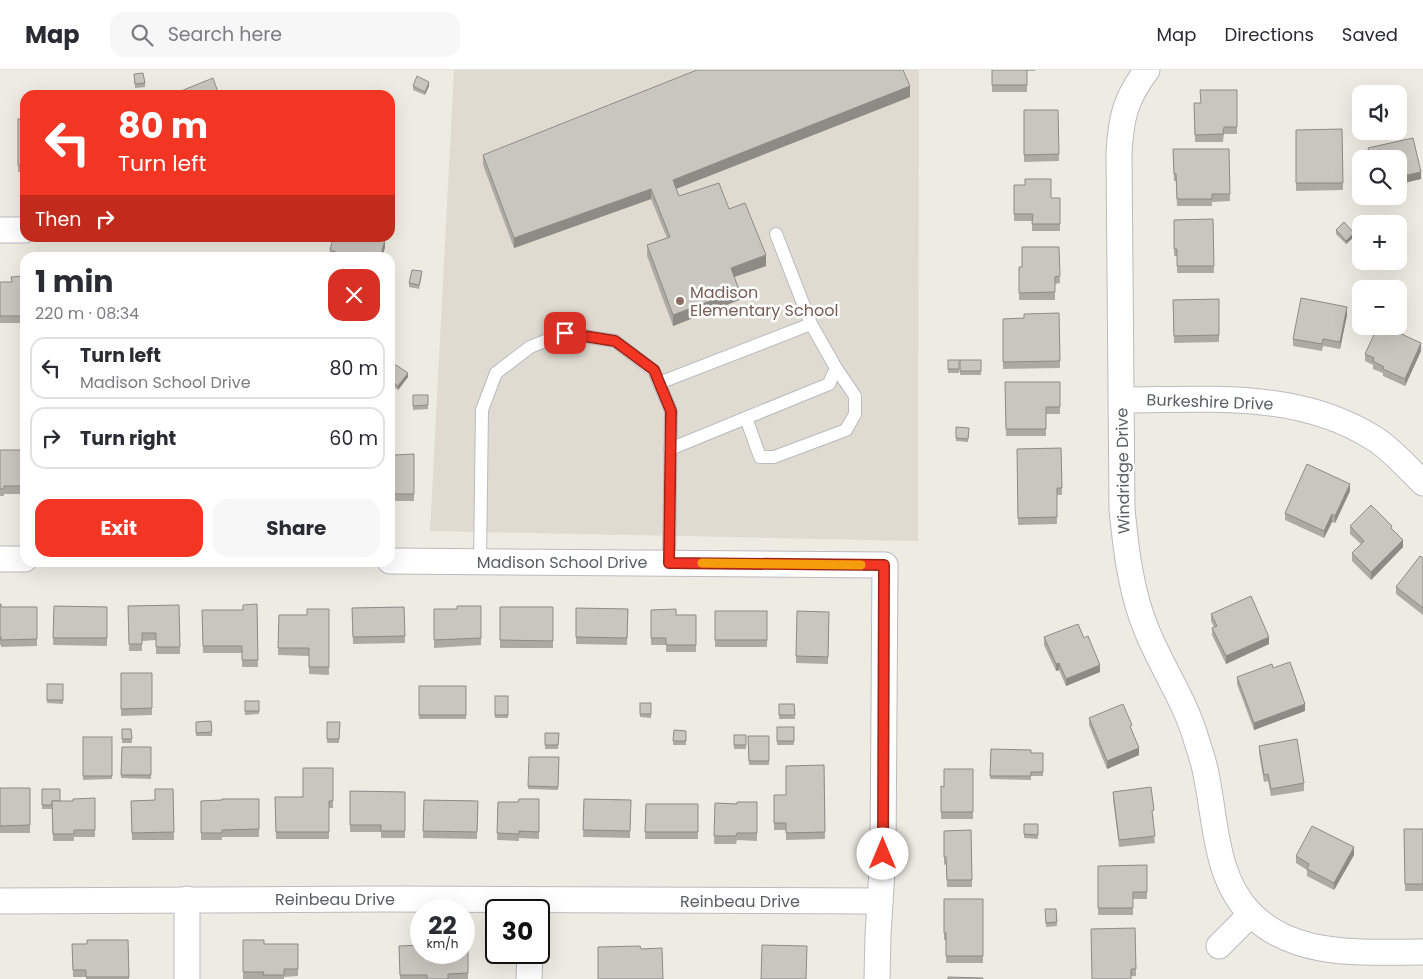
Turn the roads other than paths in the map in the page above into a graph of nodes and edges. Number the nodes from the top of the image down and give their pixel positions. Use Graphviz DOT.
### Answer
graph roads {
  1 [pos="1147,70"];
  2 [pos="0,230"];
  3 [pos="20,230"];
  4 [pos="776,234"];
  5 [pos="811,324"];
  6 [pos="836,368"];
  7 [pos="659,383"];
  8 [pos="1122,400"];
  9 [pos="746,418"];
  10 [pos="670,449"];
  11 [pos="1423,483"];
  12 [pos="0,559"];
  13 [pos="20,559"];
  14 [pos="395,561"];
  15 [pos="480,562"];
  16 [pos="669,563"];
  17 [pos="187,899"];
  18 [pos="0,901"];
  19 [pos="880,901"];
  20 [pos="485,904"];
  21 [pos="550,905"];
  22 [pos="1251,914"];
  23 [pos="1219,946"];
  24 [pos="1423,952"];
  25 [pos="530,964"];
  26 [pos="187,979"];
  27 [pos="530,979"];
  28 [pos="877,979"];
  1 -- 8 [label="street, Windridge Drive"];
  2 -- 3 [label="street"];
  4 -- 5 [label="lane"];
  5 -- 6 [label="lane"];
  5 -- 7 [label="lane"];
  6 -- 9 [label="lane"];
  6 -- 9 [label="lane"];
  7 -- 10 [label="lane"];
  7 -- 15 [label="lane"];
  8 -- 11 [label="street, Burkeshire Drive"];
  8 -- 22 [label="street, Windridge Drive"];
  9 -- 10 [label="lane"];
  10 -- 16 [label="lane"];
  12 -- 13 [label="street"];
  14 -- 15 [label="street, Madison School Drive"];
  15 -- 16 [label="street, Madison School Drive"];
  16 -- 19 [label="street, Madison School Drive"];
  17 -- 18 [label="street, Reinbeau Drive"];
  17 -- 20 [label="street, Reinbeau Drive"];
  17 -- 26 [label="street"];
  19 -- 21 [label="street, Reinbeau Drive"];
  19 -- 28 [label="street"];
  22 -- 23 [label="street"];
  22 -- 24 [label="street, Windridge Drive"];
  25 -- 27 [label="street"];
}
